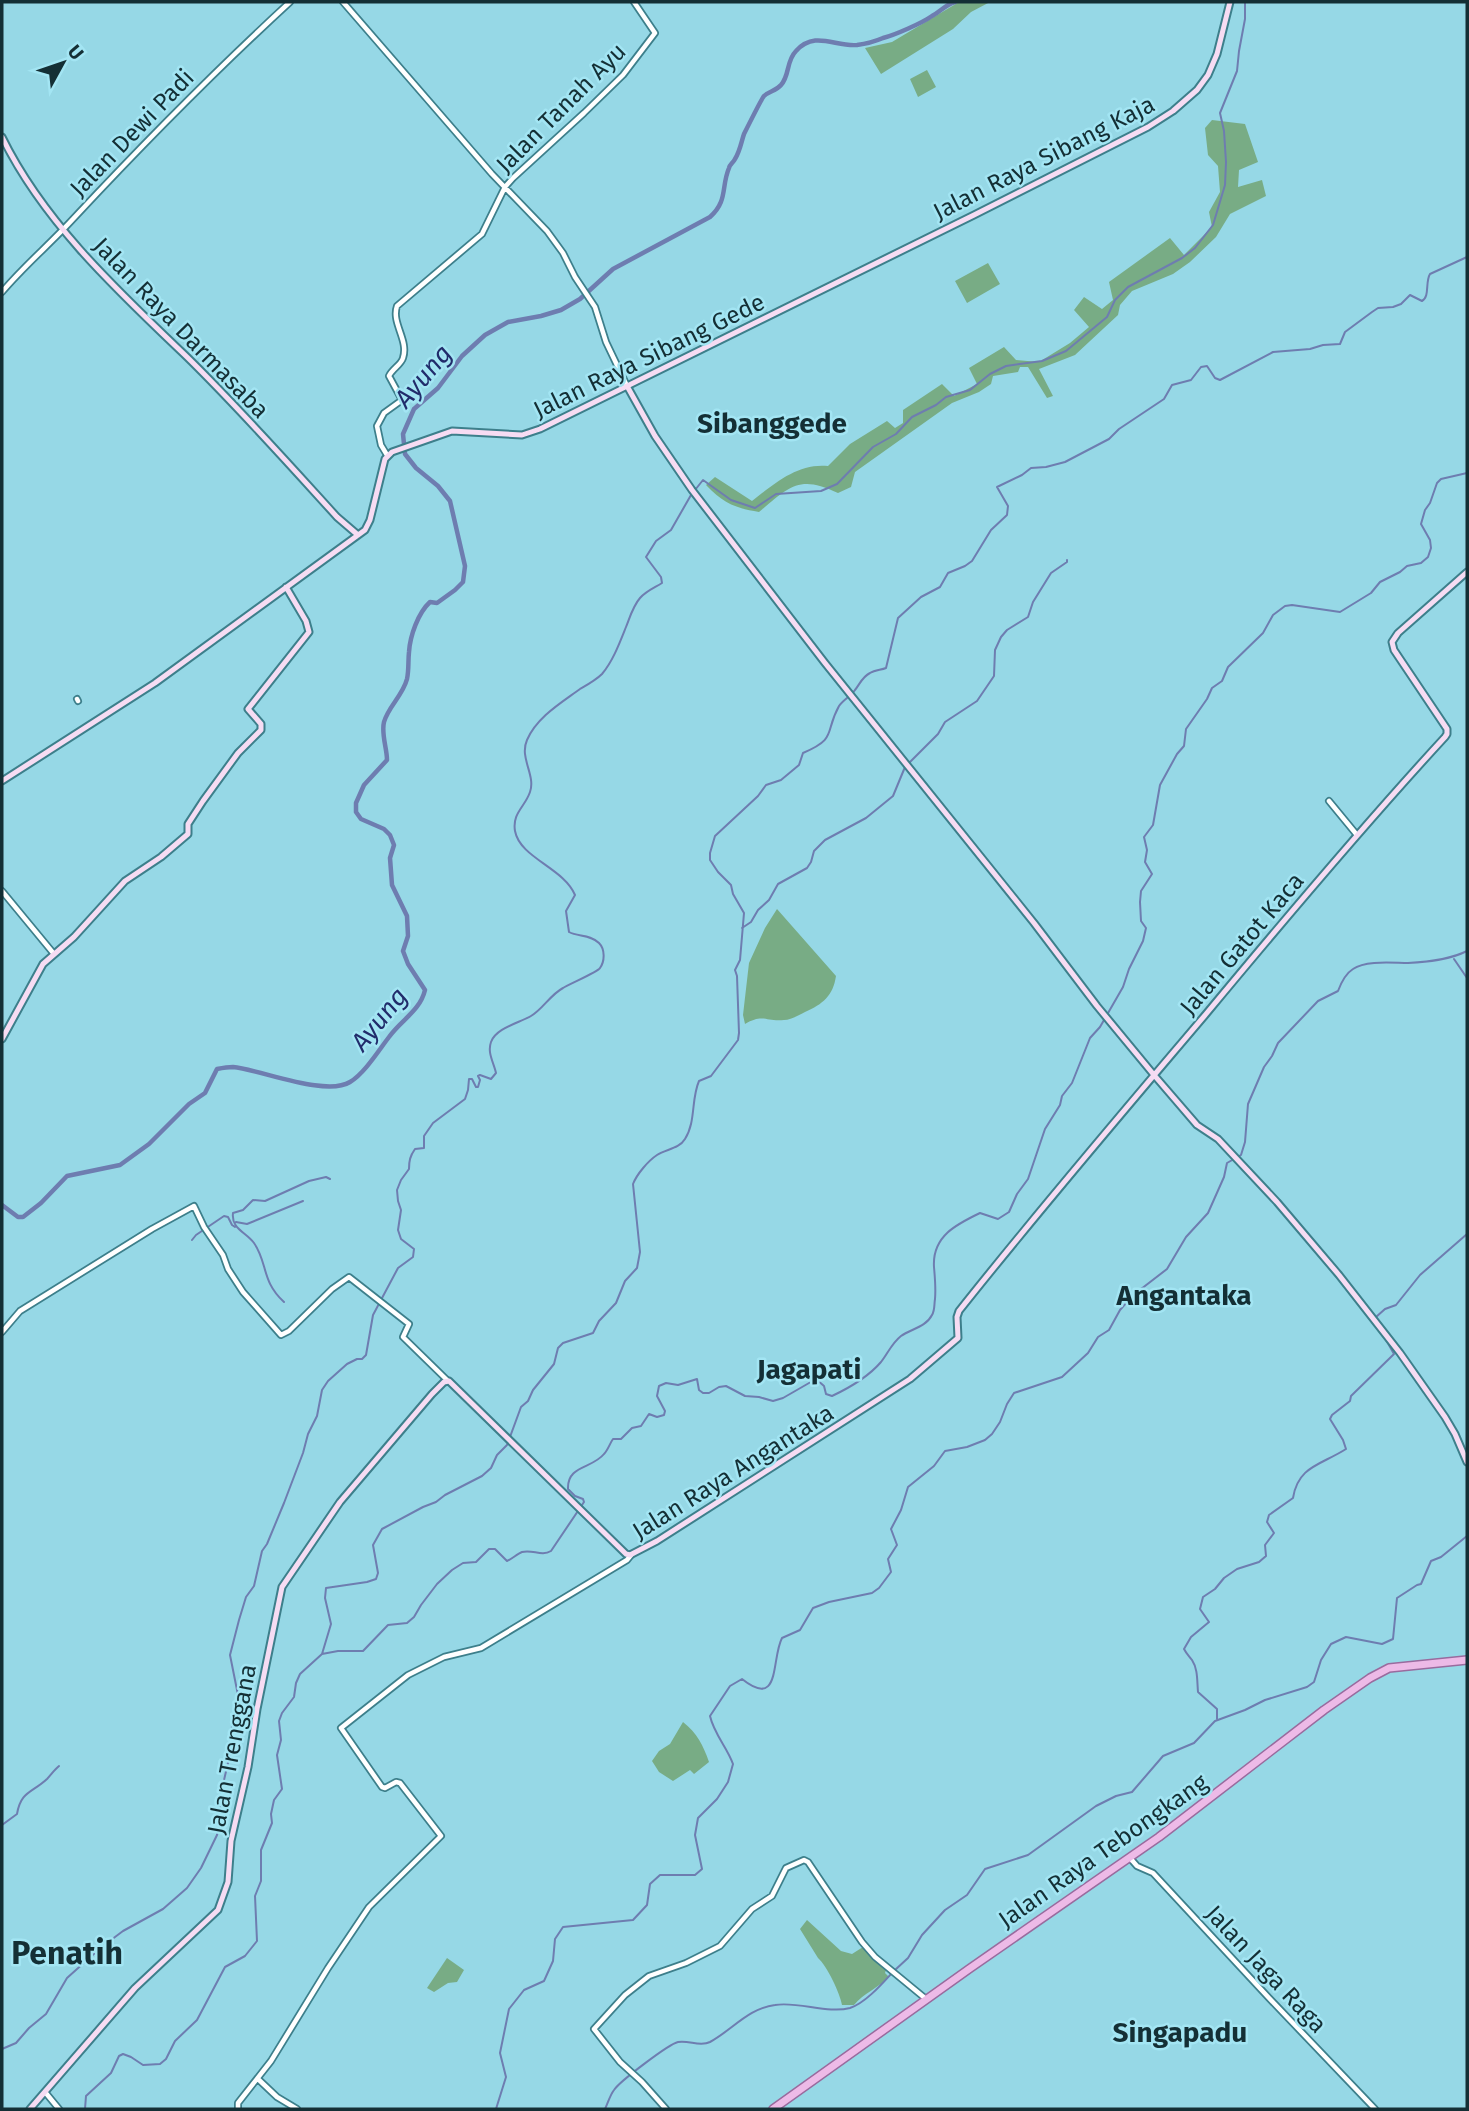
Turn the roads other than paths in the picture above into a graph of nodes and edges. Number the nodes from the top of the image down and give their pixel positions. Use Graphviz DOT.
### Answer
graph roads {
  1 [pos="290,2"];
  2 [pos="634,2"];
  3 [pos="1230,2"];
  4 [pos="346,5"];
  5 [pos="2,137"];
  6 [pos="505,187"];
  7 [pos="62,229"];
  8 [pos="855,274"];
  9 [pos="2,292"];
  10 [pos="627,386"];
  11 [pos="387,455"];
  12 [pos="357,537"];
  13 [pos="1467,572"];
  14 [pos="286,587"];
  15 [pos="2,780"];
  16 [pos="1329,801"];
  17 [pos="1357,835"];
  18 [pos="2,891"];
  19 [pos="54,954"];
  20 [pos="2,1039"];
  21 [pos="1154,1075"];
  22 [pos="2,1332"];
  23 [pos="447,1380"];
  24 [pos="1467,1462"];
  25 [pos="631,1555"];
  26 [pos="1467,1660"];
  27 [pos="1130,1858"];
  28 [pos="926,2000"];
  29 [pos="258,2079"];
  30 [pos="45,2094"];
  31 [pos="30,2109"];
  32 [pos="59,2109"];
  33 [pos="237,2109"];
  34 [pos="297,2109"];
  35 [pos="666,2109"];
  36 [pos="773,2109"];
  37 [pos="1375,2109"];
  1 -- 7 [label="street, Jalan Dewi Padi"];
  2 -- 6 [label="street, Jalan Tanah Ayu"];
  3 -- 8 [label="main road, Jalan Raya Sibang Kaja"];
  4 -- 6 [label="street"];
  5 -- 7 [label="main road, Jalan Raya Darmasaba"];
  6 -- 10 [label="street"];
  6 -- 11 [label="street, Jalan Tanah Ayu"];
  7 -- 9 [label="street, Jalan Dewi Padi"];
  7 -- 12 [label="main road, Jalan Raya Darmasaba"];
  8 -- 10 [label="main road, Jalan Raya Sibang Gede"];
  10 -- 11 [label="main road, Jalan Raya Sibang Gede"];
  10 -- 21 [label="main road"];
  11 -- 12 [label="main road"];
  12 -- 14 [label="main road"];
  13 -- 17 [label="main road, Jalan Gatot Kaca"];
  14 -- 15 [label="main road"];
  14 -- 19 [label="main road"];
  16 -- 17 [label="street"];
  17 -- 21 [label="main road, Jalan Gatot Kaca"];
  18 -- 19 [label="street"];
  19 -- 20 [label="main road"];
  21 -- 24 [label="main road"];
  21 -- 25 [label="main road, Jalan Raya Angantaka"];
  22 -- 23 [label="street"];
  23 -- 25 [label="main road, Jalan Raya Angantaka"];
  23 -- 30 [label="main road, Jalan Trenggana"];
  25 -- 29 [label="street"];
  26 -- 27 [label="main road, Jalan Raya Tebongkang"];
  27 -- 28 [label="main road, Jalan Raya Tebongkang"];
  27 -- 37 [label="street, Jalan Jaga Raga"];
  28 -- 35 [label="street"];
  28 -- 36 [label="main road, Jalan Raya Tebongkang"];
  29 -- 33 [label="street"];
  29 -- 34 [label="street"];
  30 -- 31 [label="main road, Jalan Trenggana"];
  30 -- 32 [label="street"];
}
